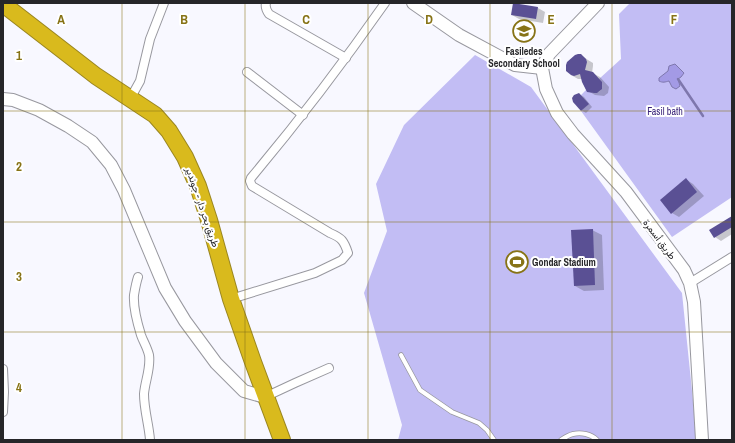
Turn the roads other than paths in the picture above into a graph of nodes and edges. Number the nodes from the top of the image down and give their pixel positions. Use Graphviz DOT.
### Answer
graph roads {
  1 [pos="164,3"];
  2 [pos="266,3"];
  3 [pos="385,3"];
  4 [pos="413,3"];
  5 [pos="598,3"];
  6 [pos="3,4"];
  7 [pos="346,58"];
  8 [pos="542,68"];
  9 [pos="248,72"];
  10 [pos="3,99"];
  11 [pos="130,99"];
  12 [pos="303,115"];
  13 [pos="732,257"];
  14 [pos="138,277"];
  15 [pos="690,283"];
  16 [pos="231,299"];
  17 [pos="401,356"];
  18 [pos="329,368"];
  19 [pos="3,369"];
  20 [pos="265,397"];
  21 [pos="3,412"];
  22 [pos="150,440"];
  23 [pos="282,440"];
  24 [pos="494,440"];
  25 [pos="561,440"];
  26 [pos="597,440"];
  27 [pos="702,440"];
  1 -- 11 [label="street"];
  2 -- 7 [label="street"];
  3 -- 7 [label="street"];
  4 -- 8 [label="street"];
  5 -- 8 [label="street"];
  6 -- 11 [label="highway, طريق بحر دار - جوندير"];
  7 -- 12 [label="street"];
  8 -- 15 [label="street, طريق أسمرة"];
  9 -- 12 [label="street"];
  10 -- 20 [label="street"];
  11 -- 16 [label="highway, طريق بحر دار - جوندير"];
  12 -- 16 [label="street"];
  13 -- 15 [label="street"];
  14 -- 22 [label="street"];
  15 -- 27 [label="street, طريق أسمرة"];
  16 -- 20 [label="highway, طريق بحر دار - جوندير"];
  17 -- 24 [label="lane"];
  18 -- 20 [label="street"];
  19 -- 21 [label="street"];
  20 -- 23 [label="highway, طريق بحر دار - جوندير"];
  25 -- 26 [label="lane"];
}
